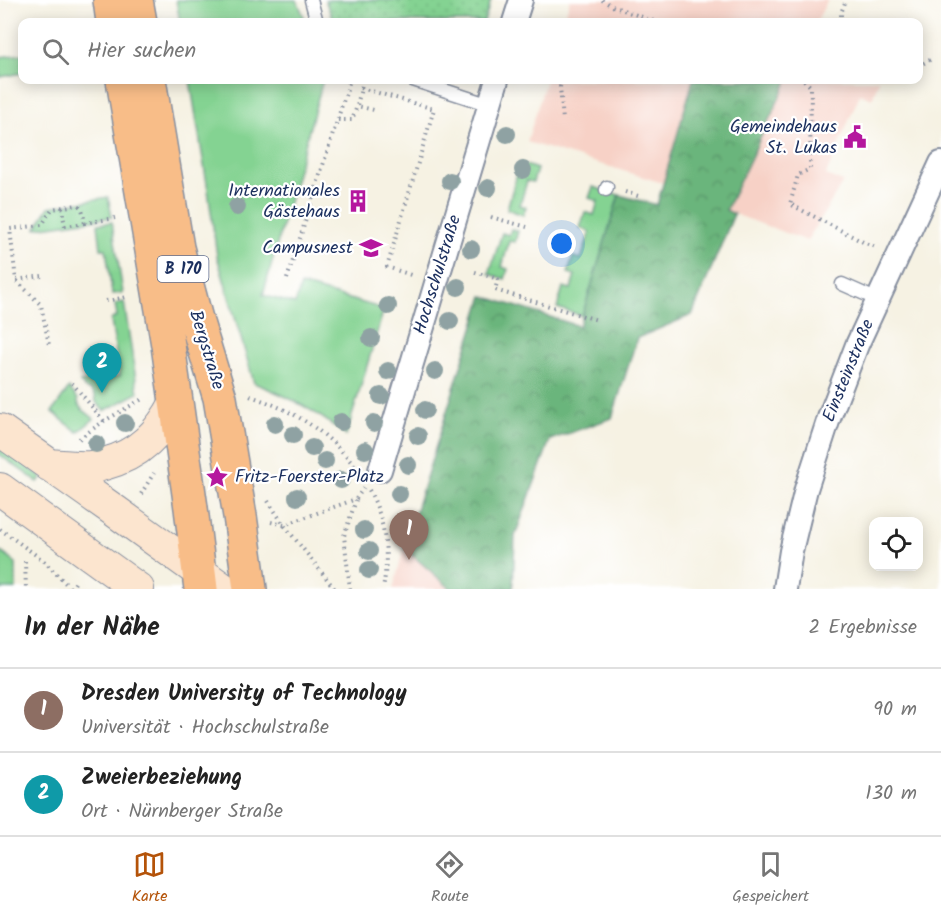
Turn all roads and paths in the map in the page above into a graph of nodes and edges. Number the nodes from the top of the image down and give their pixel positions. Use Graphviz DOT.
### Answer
graph roads {
  1 [pos="110,0"];
  2 [pos="136,0"];
  3 [pos="311,0"];
  4 [pos="521,0"];
  5 [pos="602,0"];
  6 [pos="846,0"];
  7 [pos="113,18"];
  8 [pos="139,18"];
  9 [pos="316,18"];
  10 [pos="515,18"];
  11 [pos="645,18"];
  12 [pos="841,18"];
  13 [pos="930,60"];
  14 [pos="923,64"];
  15 [pos="124,84"];
  16 [pos="151,84"];
  17 [pos="349,84"];
  18 [pos="362,84"];
  19 [pos="424,84"];
  20 [pos="496,84"];
  21 [pos="561,84"];
  22 [pos="808,84"];
  23 [pos="361,88"];
  24 [pos="490,105"];
  25 [pos="357,106"];
  26 [pos="374,110"];
  27 [pos="338,120"];
  28 [pos="563,120"];
  29 [pos="941,163"];
  30 [pos="639,192"];
  31 [pos="630,194"];
  32 [pos="62,207"];
  33 [pos="115,218"];
  34 [pos="492,218"];
  35 [pos="85,223"];
  36 [pos="527,227"];
  37 [pos="900,254"];
  38 [pos="475,272"];
  39 [pos="42,276"];
  40 [pos="287,279"];
  41 [pos="16,280"];
  42 [pos="436,283"];
  43 [pos="842,284"];
  44 [pos="111,294"];
  45 [pos="127,297"];
  46 [pos="878,300"];
  47 [pos="597,321"];
  48 [pos="49,345"];
  49 [pos="72,383"];
  50 [pos="250,396"];
  51 [pos="144,398"];
  52 [pos="176,402"];
  53 [pos="104,420"];
  54 [pos="0,430"];
  55 [pos="74,442"];
  56 [pos="48,465"];
  57 [pos="370,473"];
  58 [pos="0,489"];
  59 [pos="356,500"];
  60 [pos="254,519"];
  61 [pos="284,525"];
  62 [pos="0,529"];
  63 [pos="25,561"];
  64 [pos="208,583"];
  65 [pos="26,589"];
  66 [pos="71,589"];
  67 [pos="138,589"];
  68 [pos="250,589"];
  69 [pos="335,589"];
  70 [pos="350,589"];
  71 [pos="383,589"];
  72 [pos="785,589"];
  1 -- 7 [label="main road"];
  2 -- 8 [label="main road"];
  3 -- 9 [label="lane"];
  4 -- 10 [label="street"];
  5 -- 11 [label="path"];
  6 -- 12 [label="path"];
  13 -- 14 [label="path"];
  15 -- 52 [label="main road, B 170"];
  16 -- 60 [label="main road, Bergstraße / B 170"];
  17 -- 27 [label="path"];
  18 -- 23 [label="path"];
  19 -- 24 [label="lane"];
  20 -- 24 [label="street, Hochschulstraße"];
  21 -- 28 [label="path"];
  22 -- 37 [label="path"];
  23 -- 25 [label="path"];
  23 -- 42 [label="path"];
  24 -- 42 [label="street, Hochschulstraße"];
  25 -- 26 [label="path"];
  25 -- 27 [label="path"];
  27 -- 40 [label="path"];
  29 -- 37 [label="street, Einsteinstraße"];
  30 -- 31 [label="path"];
  32 -- 35 [label="path"];
  32 -- 35 [label="path"];
  32 -- 41 [label="path"];
  33 -- 35 [label="path"];
  34 -- 36 [label="path"];
  37 -- 46 [label="street, Einsteinstraße"];
  38 -- 47 [label="path"];
  39 -- 41 [label="path"];
  41 -- 48 [label="path"];
  42 -- 57 [label="street, Hochschulstraße"];
  43 -- 46 [label="lane"];
  44 -- 45 [label="path"];
  46 -- 72 [label="street, Einsteinstraße"];
  49 -- 53 [label="path"];
  50 -- 57 [label="path"];
  51 -- 53 [label="path"];
  52 -- 56 [label="main road"];
  52 -- 64 [label="main road, B 170"];
  53 -- 55 [label="path"];
  54 -- 56 [label="main road"];
  56 -- 64 [label="main road"];
  58 -- 67 [label="main road"];
  59 -- 61 [label="path"];
  59 -- 70 [label="path"];
  59 -- 71 [label="path"];
  60 -- 61 [label="path"];
  60 -- 68 [label="main road, B 170"];
  61 -- 69 [label="path"];
  62 -- 66 [label="path"];
  63 -- 65 [label="path"];
}
